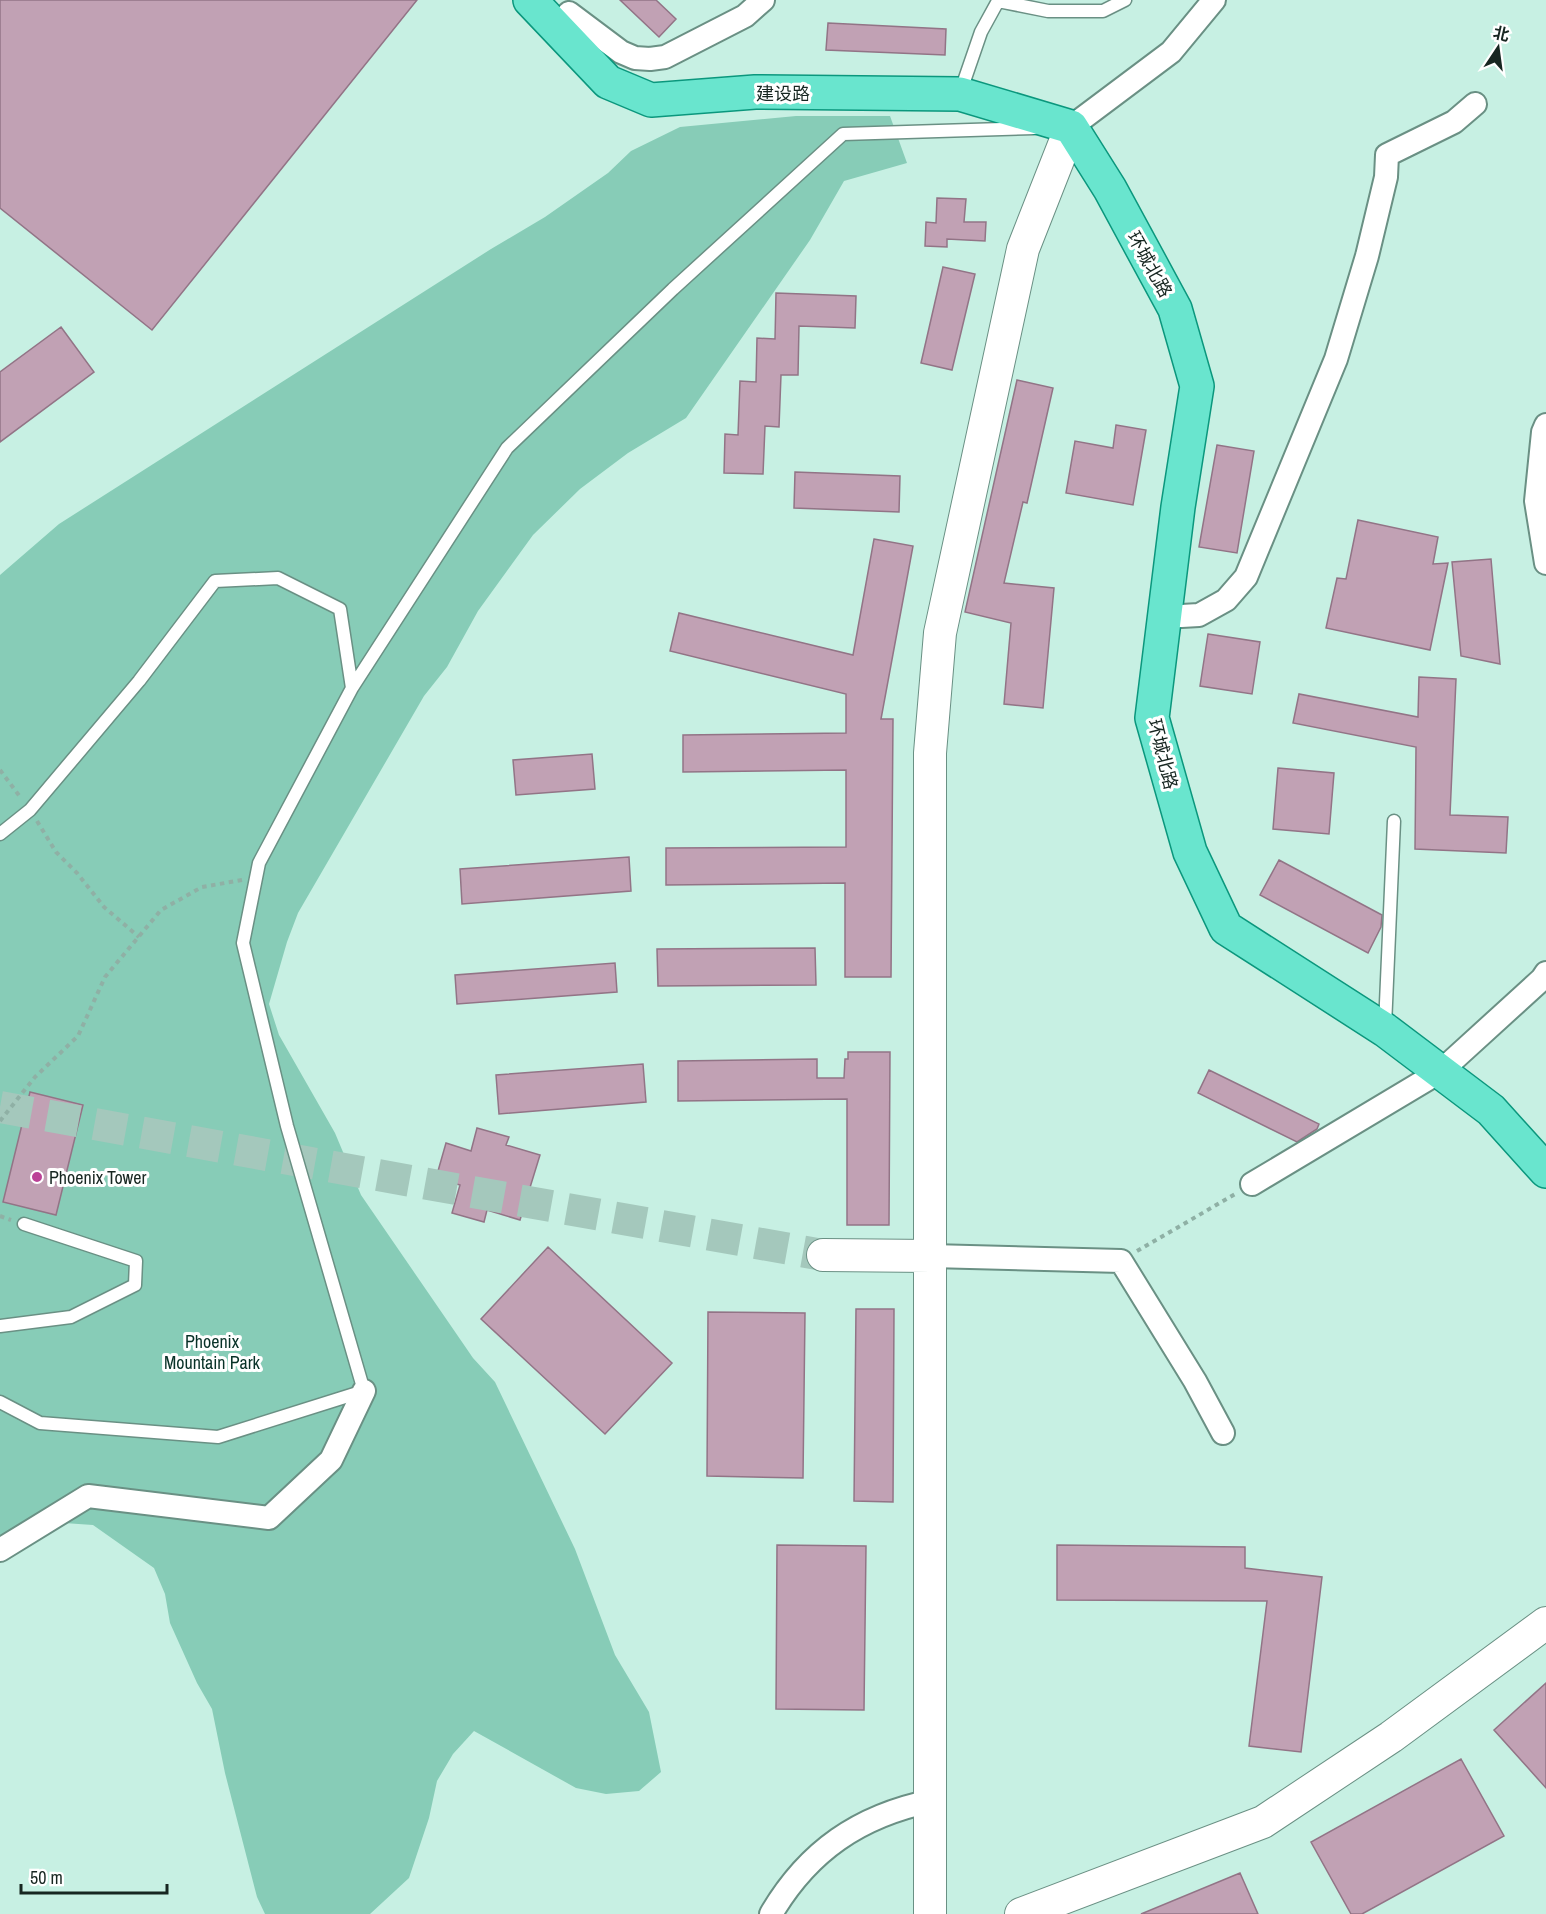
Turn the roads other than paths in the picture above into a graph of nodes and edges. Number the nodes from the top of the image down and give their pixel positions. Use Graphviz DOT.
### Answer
graph roads {
  1 [pos="530,0"];
  2 [pos="763,0"];
  3 [pos="1125,0"];
  4 [pos="1214,0"];
  5 [pos="556,28"];
  6 [pos="960,94"];
  7 [pos="1475,104"];
  8 [pos="1071,127"];
  9 [pos="1546,425"];
  10 [pos="1546,563"];
  11 [pos="1164,617"];
  12 [pos="352,688"];
  13 [pos="1394,821"];
  14 [pos="0,834"];
  15 [pos="1546,973"];
  16 [pos="1385,1030"];
  17 [pos="1441,1071"];
  18 [pos="1546,1171"];
  19 [pos="1252,1184"];
  20 [pos="24,1224"];
  21 [pos="822,1255"];
  22 [pos="931,1256"];
  23 [pos="0,1326"];
  24 [pos="364,1391"];
  25 [pos="0,1402"];
  26 [pos="1223,1433"];
  27 [pos="0,1550"];
  28 [pos="1546,1623"];
  29 [pos="930,1801"];
  30 [pos="771,1914"];
  31 [pos="930,1914"];
  32 [pos="1021,1914"];
  1 -- 5 [label="main road, 建设路"];
  2 -- 5 [label="street"];
  3 -- 6 [label="lane"];
  4 -- 8 [label="street"];
  5 -- 6 [label="main road, 建设路"];
  6 -- 8 [label="main road, 建设路"];
  7 -- 11 [label="street"];
  8 -- 11 [label="main road, 环城北路"];
  8 -- 12 [label="lane"];
  8 -- 22 [label="street"];
  9 -- 10 [label="street"];
  11 -- 16 [label="main road, 环城北路"];
  12 -- 14 [label="lane"];
  12 -- 24 [label="lane"];
  13 -- 16 [label="lane"];
  15 -- 17 [label="street"];
  16 -- 17 [label="main road, 环城北路"];
  17 -- 18 [label="main road, 环城北路"];
  17 -- 19 [label="street"];
  20 -- 23 [label="lane"];
  21 -- 22 [label="street"];
  22 -- 26 [label="street"];
  22 -- 29 [label="street"];
  24 -- 25 [label="lane"];
  24 -- 27 [label="street"];
  28 -- 32 [label="street"];
  29 -- 30 [label="street"];
  29 -- 31 [label="street"];
}
